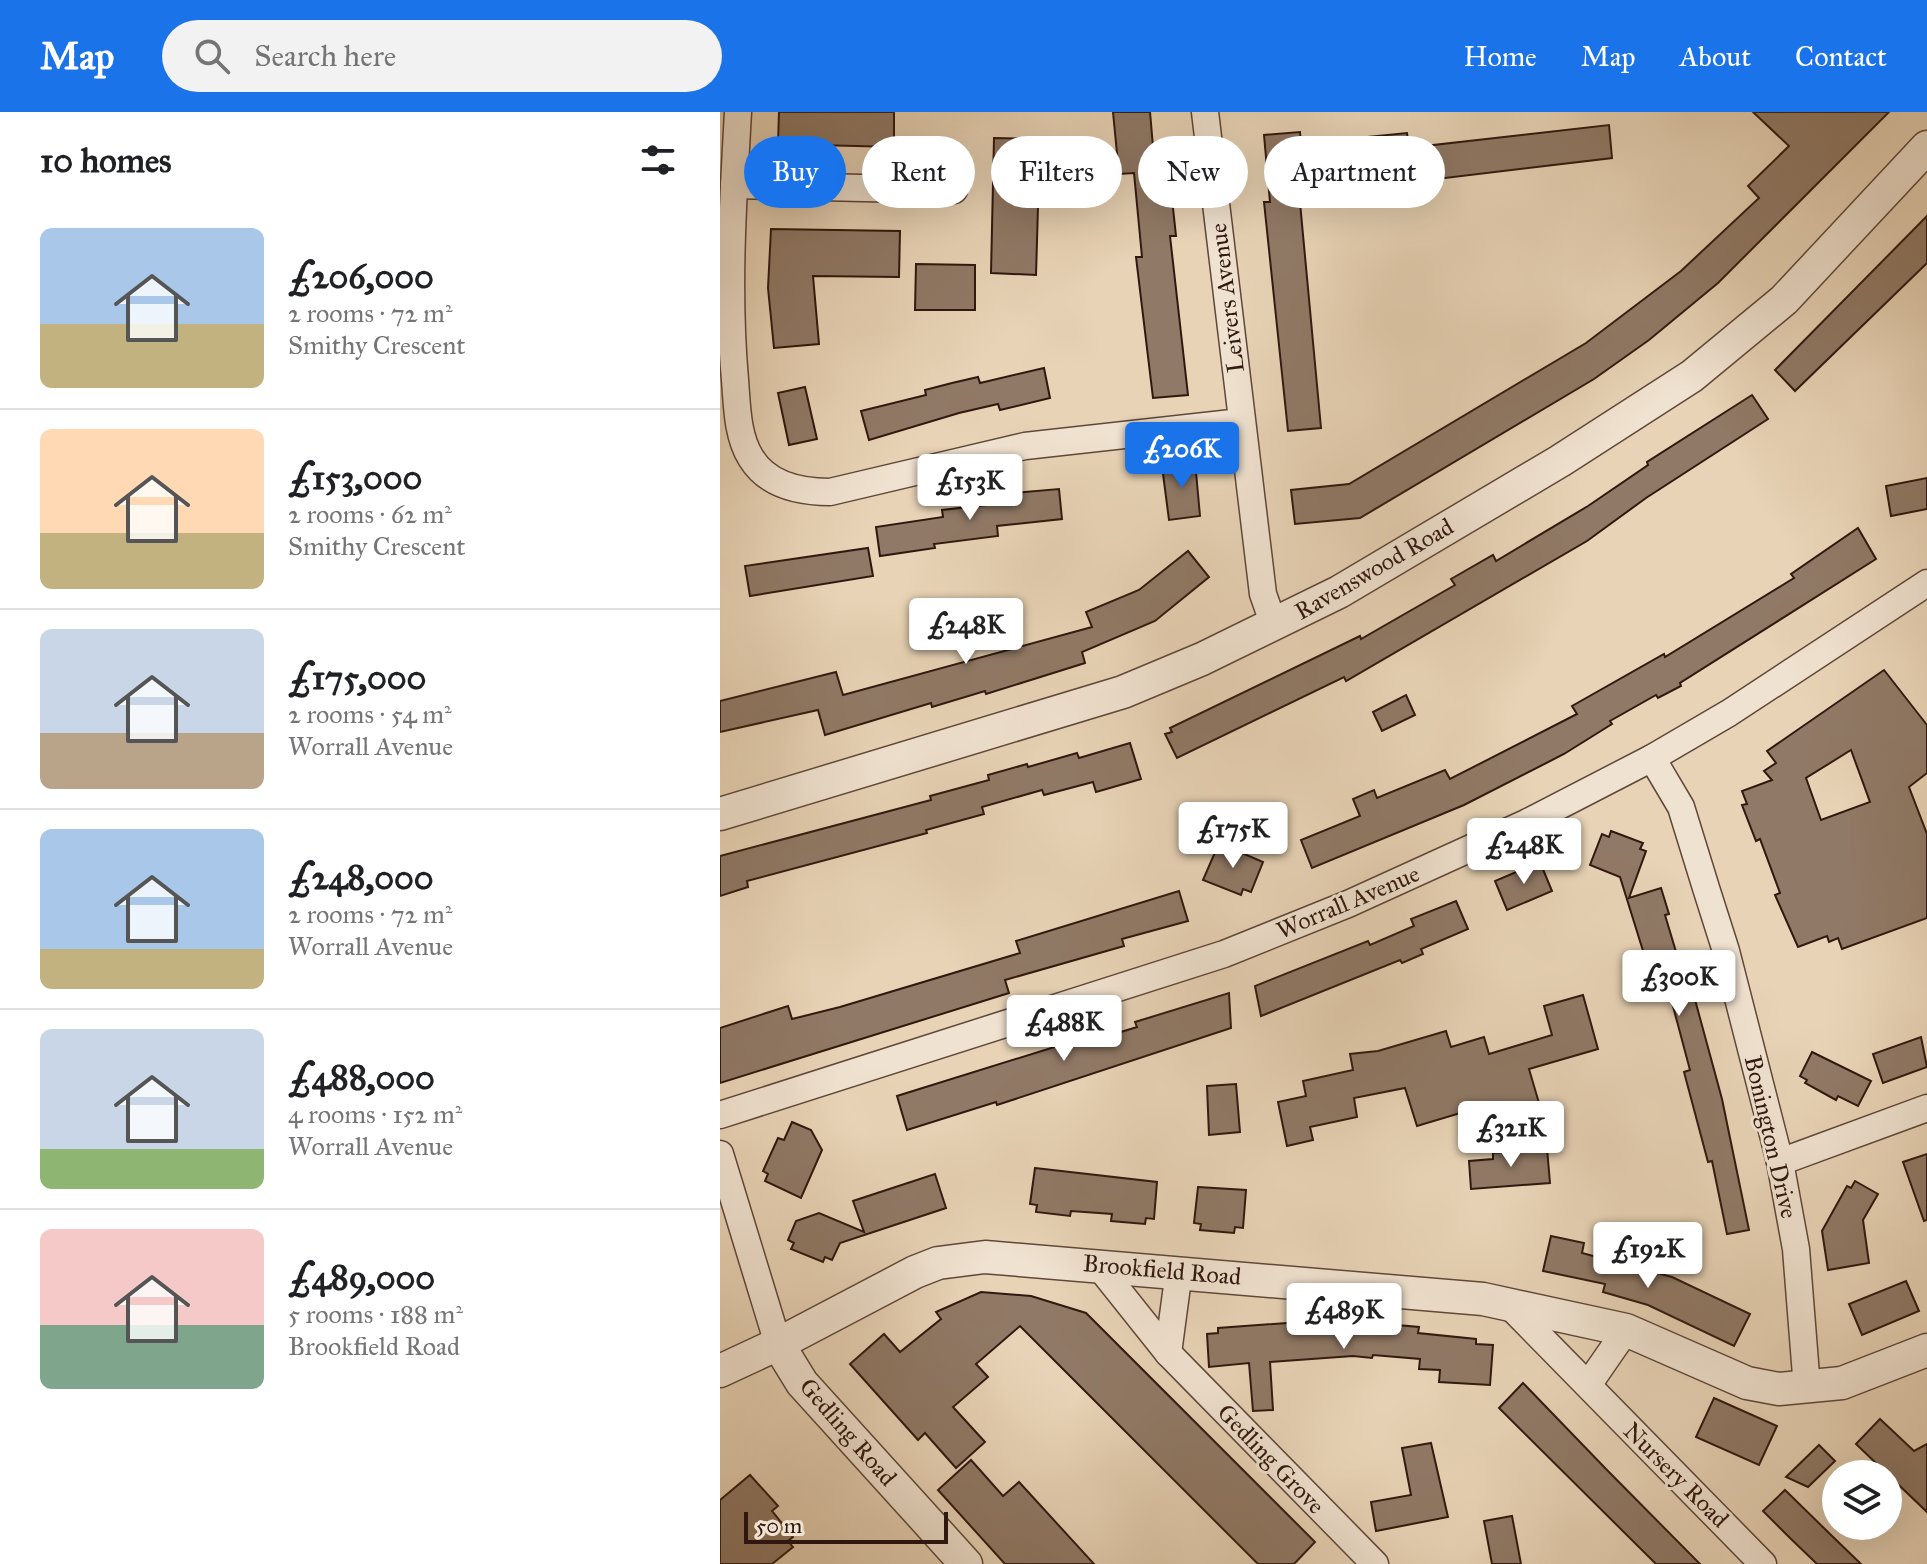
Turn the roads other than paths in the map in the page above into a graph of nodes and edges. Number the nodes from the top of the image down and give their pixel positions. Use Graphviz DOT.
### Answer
graph roads {
  1 [pos="738,112"];
  2 [pos="1205,112"];
  3 [pos="1927,147"];
  4 [pos="734,185"];
  5 [pos="862,188"];
  6 [pos="1241,422"];
  7 [pos="1927,583"];
  8 [pos="1274,625"];
  9 [pos="1652,758"];
  10 [pos="720,814"];
  11 [pos="1927,1108"];
  12 [pos="720,1115"];
  13 [pos="720,1154"];
  14 [pos="1780,1162"];
  15 [pos="1097,1264"];
  16 [pos="1179,1271"];
  17 [pos="1507,1303"];
  18 [pos="1626,1330"];
  19 [pos="778,1344"];
  20 [pos="1927,1350"];
  21 [pos="1168,1353"];
  22 [pos="720,1371"];
  23 [pos="1588,1385"];
  24 [pos="1807,1388"];
  25 [pos="966,1564"];
  26 [pos="1375,1564"];
  27 [pos="1763,1564"];
  1 -- 4 [label="street"];
  2 -- 6 [label="street, Leivers Avenue"];
  3 -- 8 [label="street, Ravenswood Road"];
  4 -- 5 [label="street"];
  4 -- 6 [label="street"];
  6 -- 8 [label="street, Leivers Avenue"];
  7 -- 9 [label="street, Worrall Avenue"];
  8 -- 10 [label="street, Ravenswood Road"];
  9 -- 12 [label="street, Worrall Avenue"];
  9 -- 14 [label="street, Bonington Drive"];
  11 -- 14 [label="street"];
  13 -- 19 [label="street"];
  14 -- 24 [label="street, Bonington Drive"];
  15 -- 16 [label="street, Brookfield Road"];
  15 -- 19 [label="street, Brookfield Road"];
  15 -- 21 [label="street, Gedling Grove"];
  16 -- 17 [label="street, Brookfield Road"];
  16 -- 21 [label="street"];
  17 -- 18 [label="street, Brookfield Road"];
  17 -- 23 [label="street, Nursery Road"];
  18 -- 23 [label="street"];
  18 -- 24 [label="street, Brookfield Road"];
  19 -- 22 [label="street"];
  19 -- 25 [label="street, Gedling Road"];
  20 -- 24 [label="street, Brookfield Road"];
  21 -- 26 [label="street, Gedling Grove"];
  23 -- 27 [label="street, Nursery Road"];
}
